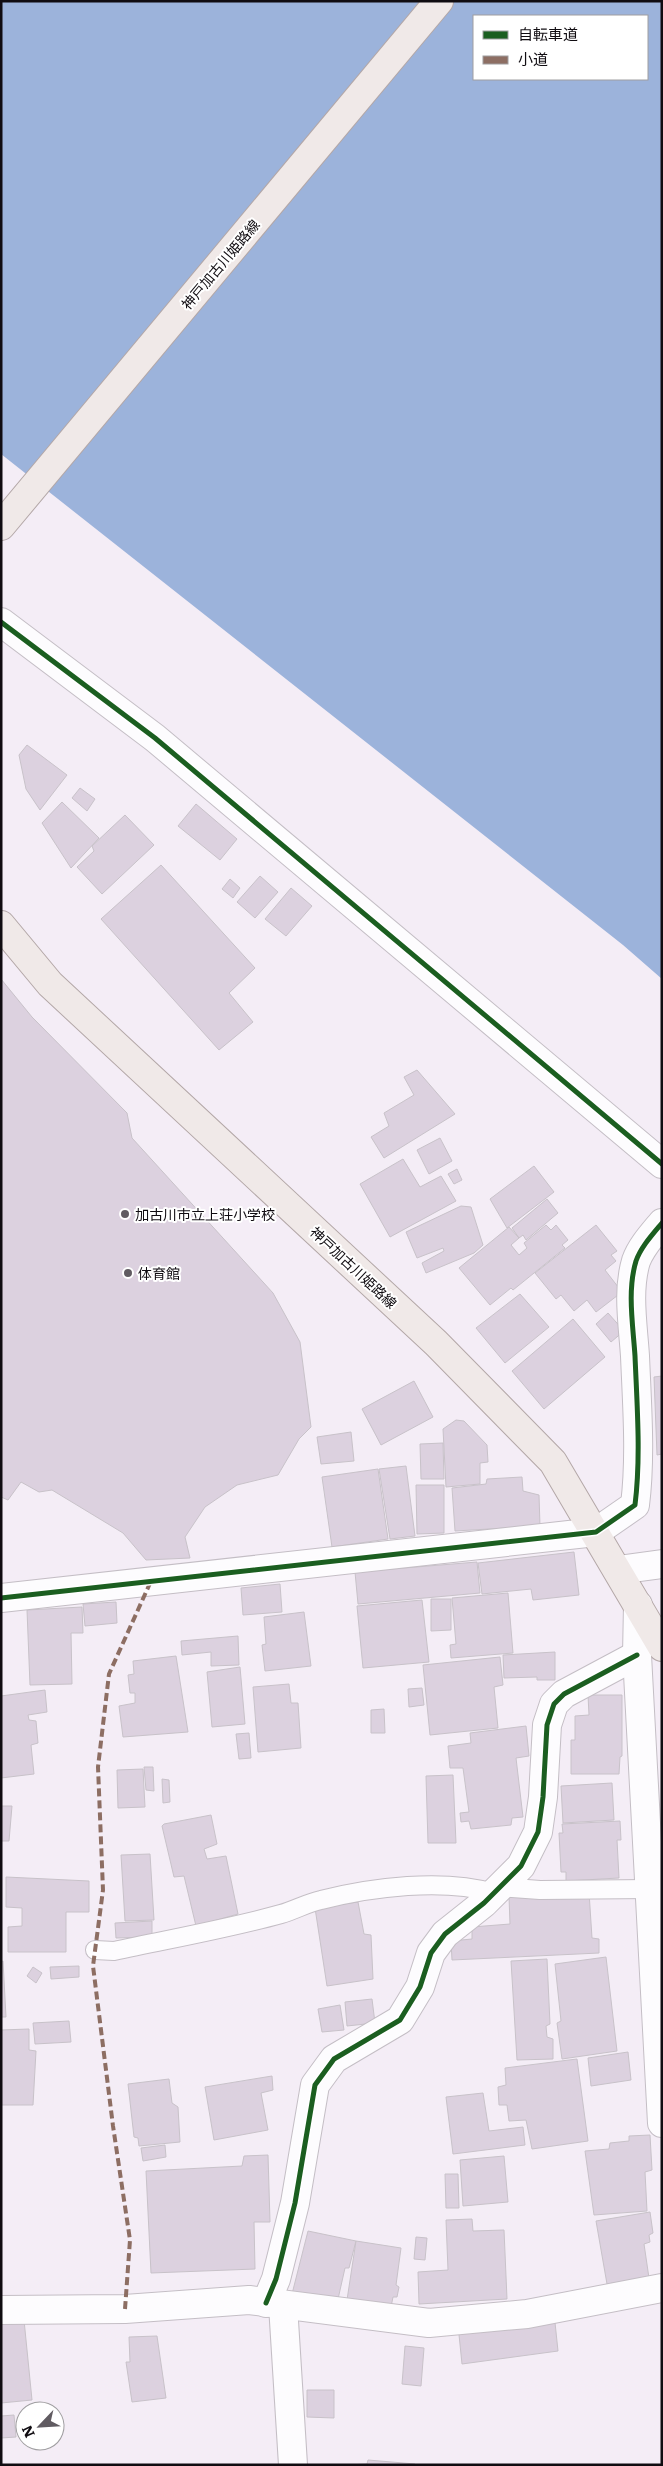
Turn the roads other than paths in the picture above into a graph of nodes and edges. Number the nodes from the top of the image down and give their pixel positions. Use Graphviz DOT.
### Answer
graph roads {
  1 [pos="439,1"];
  2 [pos="1,526"];
  3 [pos="1,622"];
  4 [pos="1,925"];
  5 [pos="662,1164"];
  6 [pos="662,1223"];
  7 [pos="596,1532"];
  8 [pos="662,1564"];
  9 [pos="618,1570"];
  10 [pos="1,1598"];
  11 [pos="649,1651"];
  12 [pos="662,1723"];
  13 [pos="642,1754"];
  14 [pos="650,1889"];
  15 [pos="497,1890"];
  16 [pos="95,1950"];
  17 [pos="662,2123"];
  18 [pos="662,2288"];
  19 [pos="274,2304"];
  20 [pos="1,2310"];
  21 [pos="293,2465"];
  1 -- 2 [label="main road, 神戸加古川姫路線"];
  3 -- 5 [label="street"];
  4 -- 7 [label="main road, 神戸加古川姫路線"];
  6 -- 7 [label="street"];
  7 -- 9 [label="main road, 神戸加古川姫路線"];
  7 -- 10 [label="street"];
  8 -- 9 [label="street"];
  9 -- 11 [label="main road, 神戸加古川姫路線"];
  11 -- 13 [label="street"];
  11 -- 15 [label="street"];
  12 -- 13 [label="street"];
  13 -- 14 [label="street"];
  14 -- 15 [label="lane"];
  14 -- 17 [label="street"];
  15 -- 16 [label="lane"];
  15 -- 19 [label="street"];
  18 -- 19 [label="street"];
  19 -- 20 [label="street"];
  19 -- 21 [label="street"];
}
